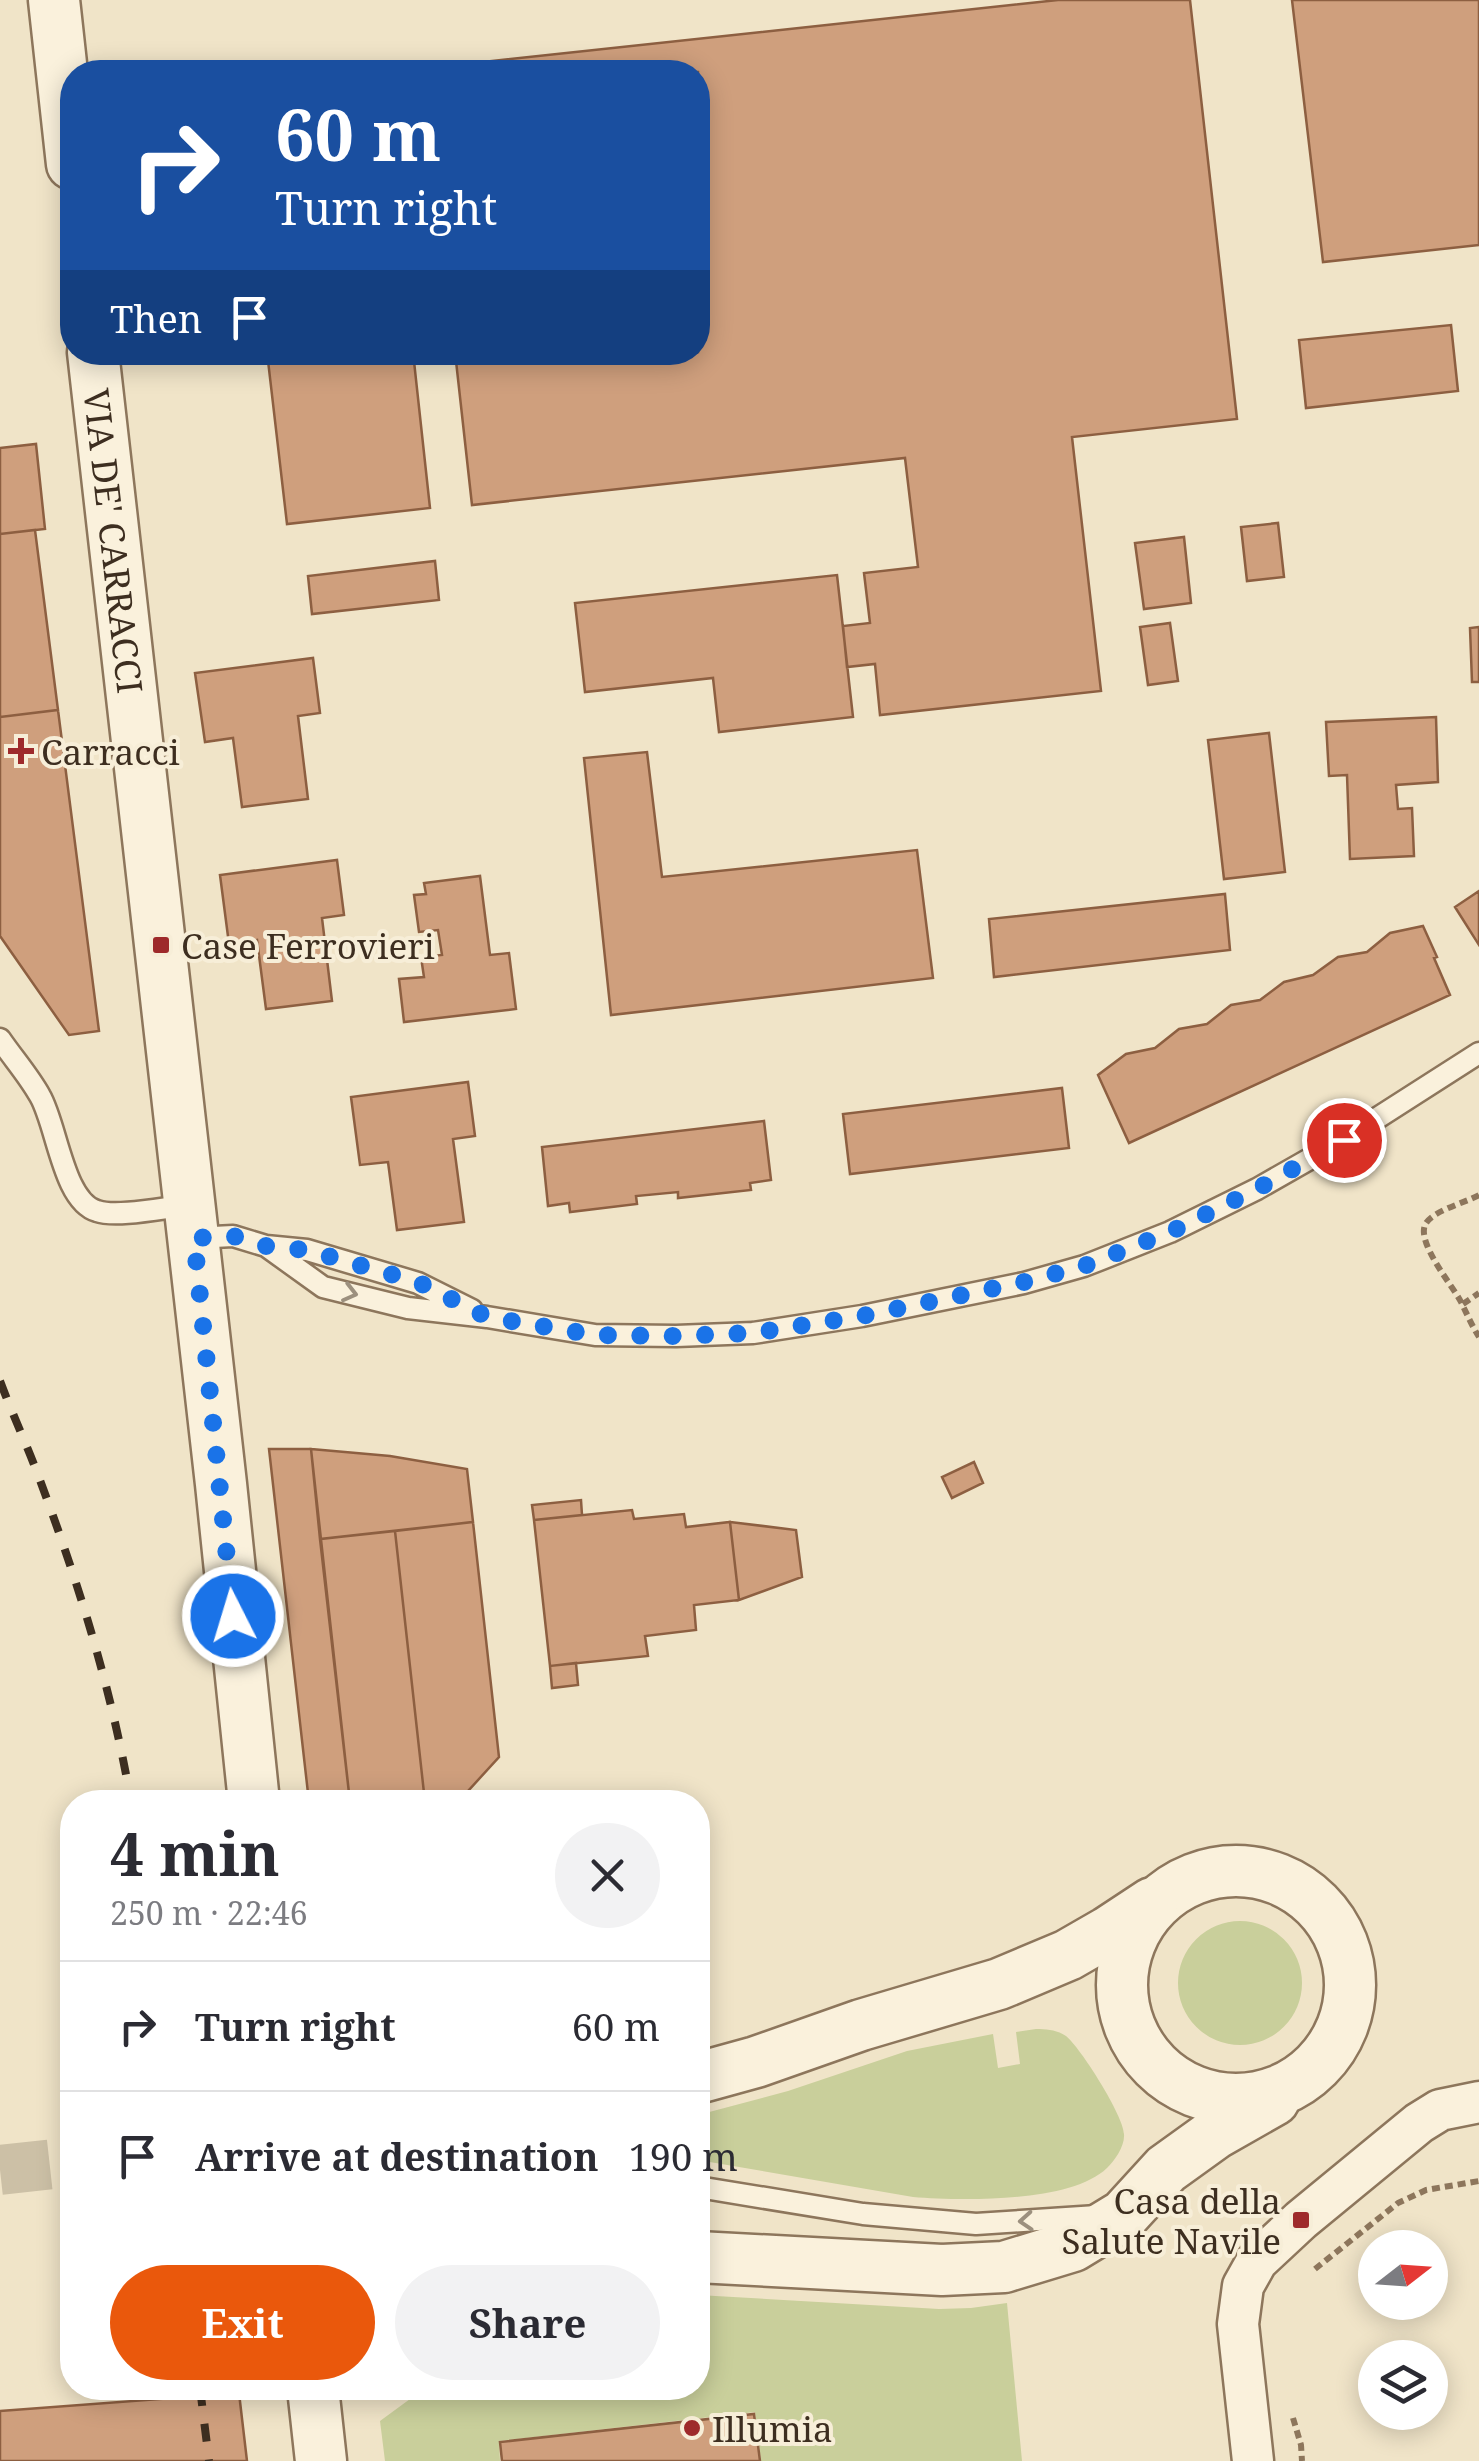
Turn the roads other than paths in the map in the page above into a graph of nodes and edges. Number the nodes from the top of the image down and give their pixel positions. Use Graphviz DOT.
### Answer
graph roads {
  1 [pos="54,0"];
  2 [pos="61,60"];
  3 [pos="95,365"];
  4 [pos="0,1039"];
  5 [pos="1479,1052"];
  6 [pos="192,1221"];
  7 [pos="266,1246"];
  8 [pos="487,1317"];
  9 [pos="253,1790"];
  10 [pos="1175,1888"];
  11 [pos="1000,1984"];
  12 [pos="1136,2035"];
  13 [pos="1314,2069"];
  14 [pos="710,2075"];
  15 [pos="1479,2102"];
  16 [pos="1166,2169"];
  17 [pos="710,2189"];
  18 [pos="1124,2214"];
  19 [pos="710,2258"];
  20 [pos="314,2400"];
  21 [pos="321,2461"];
  22 [pos="1253,2461"];
  1 -- 2 [label="street"];
  3 -- 6 [label="street, VIA DE' CARRACCI"];
  4 -- 6 [label="lane"];
  5 -- 8 [label="lane"];
  6 -- 7 [label="lane"];
  6 -- 9 [label="street, VIA DE' CARRACCI"];
  7 -- 8 [label="lane"];
  7 -- 8 [label="lane, one-way"];
  10 -- 11 [label="street"];
  10 -- 12 [label="street"];
  10 -- 13 [label="street"];
  11 -- 12 [label="street"];
  11 -- 14 [label="street"];
  12 -- 13 [label="street"];
  12 -- 16 [label="street"];
  13 -- 16 [label="street"];
  15 -- 22 [label="street"];
  16 -- 18 [label="street"];
  18 -- 17 [label="lane, one-way"];
  18 -- 19 [label="street"];
  20 -- 21 [label="street"];
}
